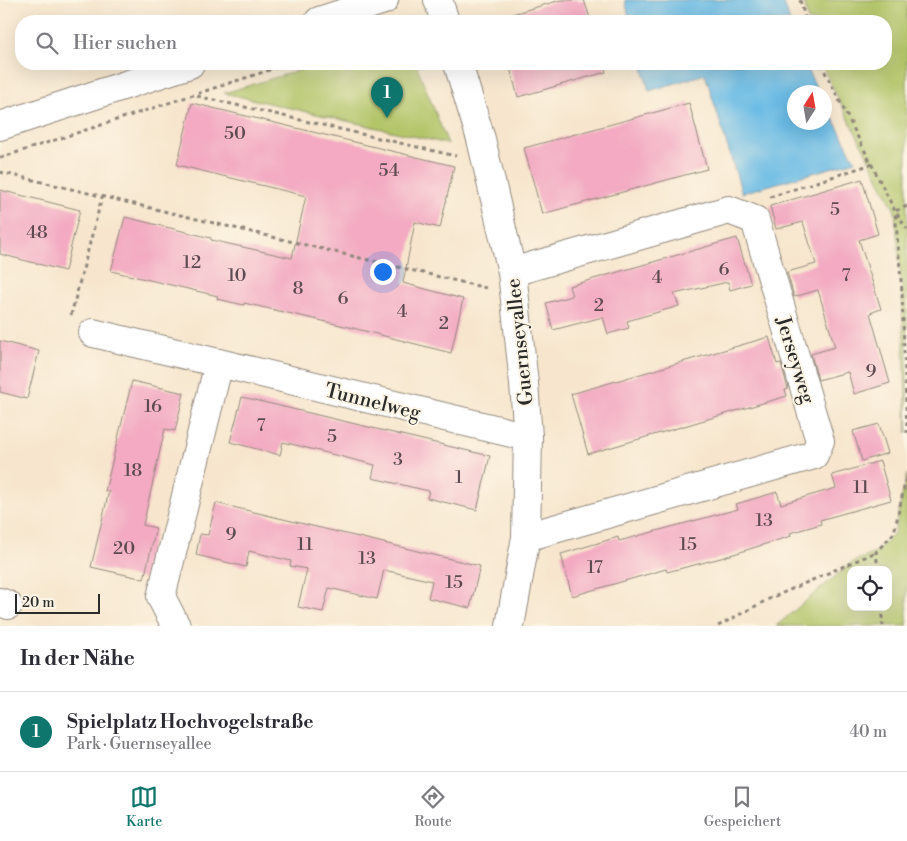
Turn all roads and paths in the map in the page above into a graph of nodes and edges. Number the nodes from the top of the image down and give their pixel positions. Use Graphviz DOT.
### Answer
graph roads {
  1 [pos="384,0"];
  2 [pos="438,0"];
  3 [pos="800,0"];
  4 [pos="338,15"];
  5 [pos="443,15"];
  6 [pos="804,15"];
  7 [pos="172,70"];
  8 [pos="271,70"];
  9 [pos="460,70"];
  10 [pos="824,70"];
  11 [pos="196,96"];
  12 [pos="0,126"];
  13 [pos="0,158"];
  14 [pos="464,158"];
  15 [pos="872,164"];
  16 [pos="0,172"];
  17 [pos="102,197"];
  18 [pos="907,206"];
  19 [pos="729,210"];
  20 [pos="895,211"];
  21 [pos="907,229"];
  22 [pos="500,276"];
  23 [pos="93,333"];
  24 [pos="219,363"];
  25 [pos="907,433"];
  26 [pos="528,437"];
  27 [pos="907,474"];
  28 [pos="526,537"];
  29 [pos="876,552"];
  30 [pos="878,566"];
  31 [pos="881,611"];
  32 [pos="176,626"];
  33 [pos="510,626"];
  34 [pos="718,626"];
  35 [pos="883,626"];
  1 -- 4 [label="street"];
  2 -- 5 [label="street"];
  3 -- 6 [label="path"];
  7 -- 12 [label="street"];
  8 -- 11 [label="path"];
  9 -- 22 [label="street, Guernseyallee"];
  10 -- 15 [label="path"];
  11 -- 13 [label="path"];
  11 -- 14 [label="path"];
  15 -- 19 [label="path"];
  15 -- 20 [label="path"];
  16 -- 17 [label="path"];
  17 -- 22 [label="path"];
  17 -- 23 [label="path"];
  18 -- 20 [label="path"];
  19 -- 22 [label="street"];
  19 -- 28 [label="street, Jerseyweg"];
  20 -- 21 [label="path"];
  20 -- 25 [label="path"];
  22 -- 26 [label="street, Guernseyallee"];
  23 -- 24 [label="street, Tunnelweg"];
  24 -- 26 [label="street, Tunnelweg"];
  24 -- 32 [label="street"];
  26 -- 28 [label="street, Guernseyallee"];
  27 -- 29 [label="path"];
  28 -- 33 [label="street, Guernseyallee"];
  29 -- 30 [label="path"];
  29 -- 34 [label="path"];
  31 -- 35 [label="path"];
}
